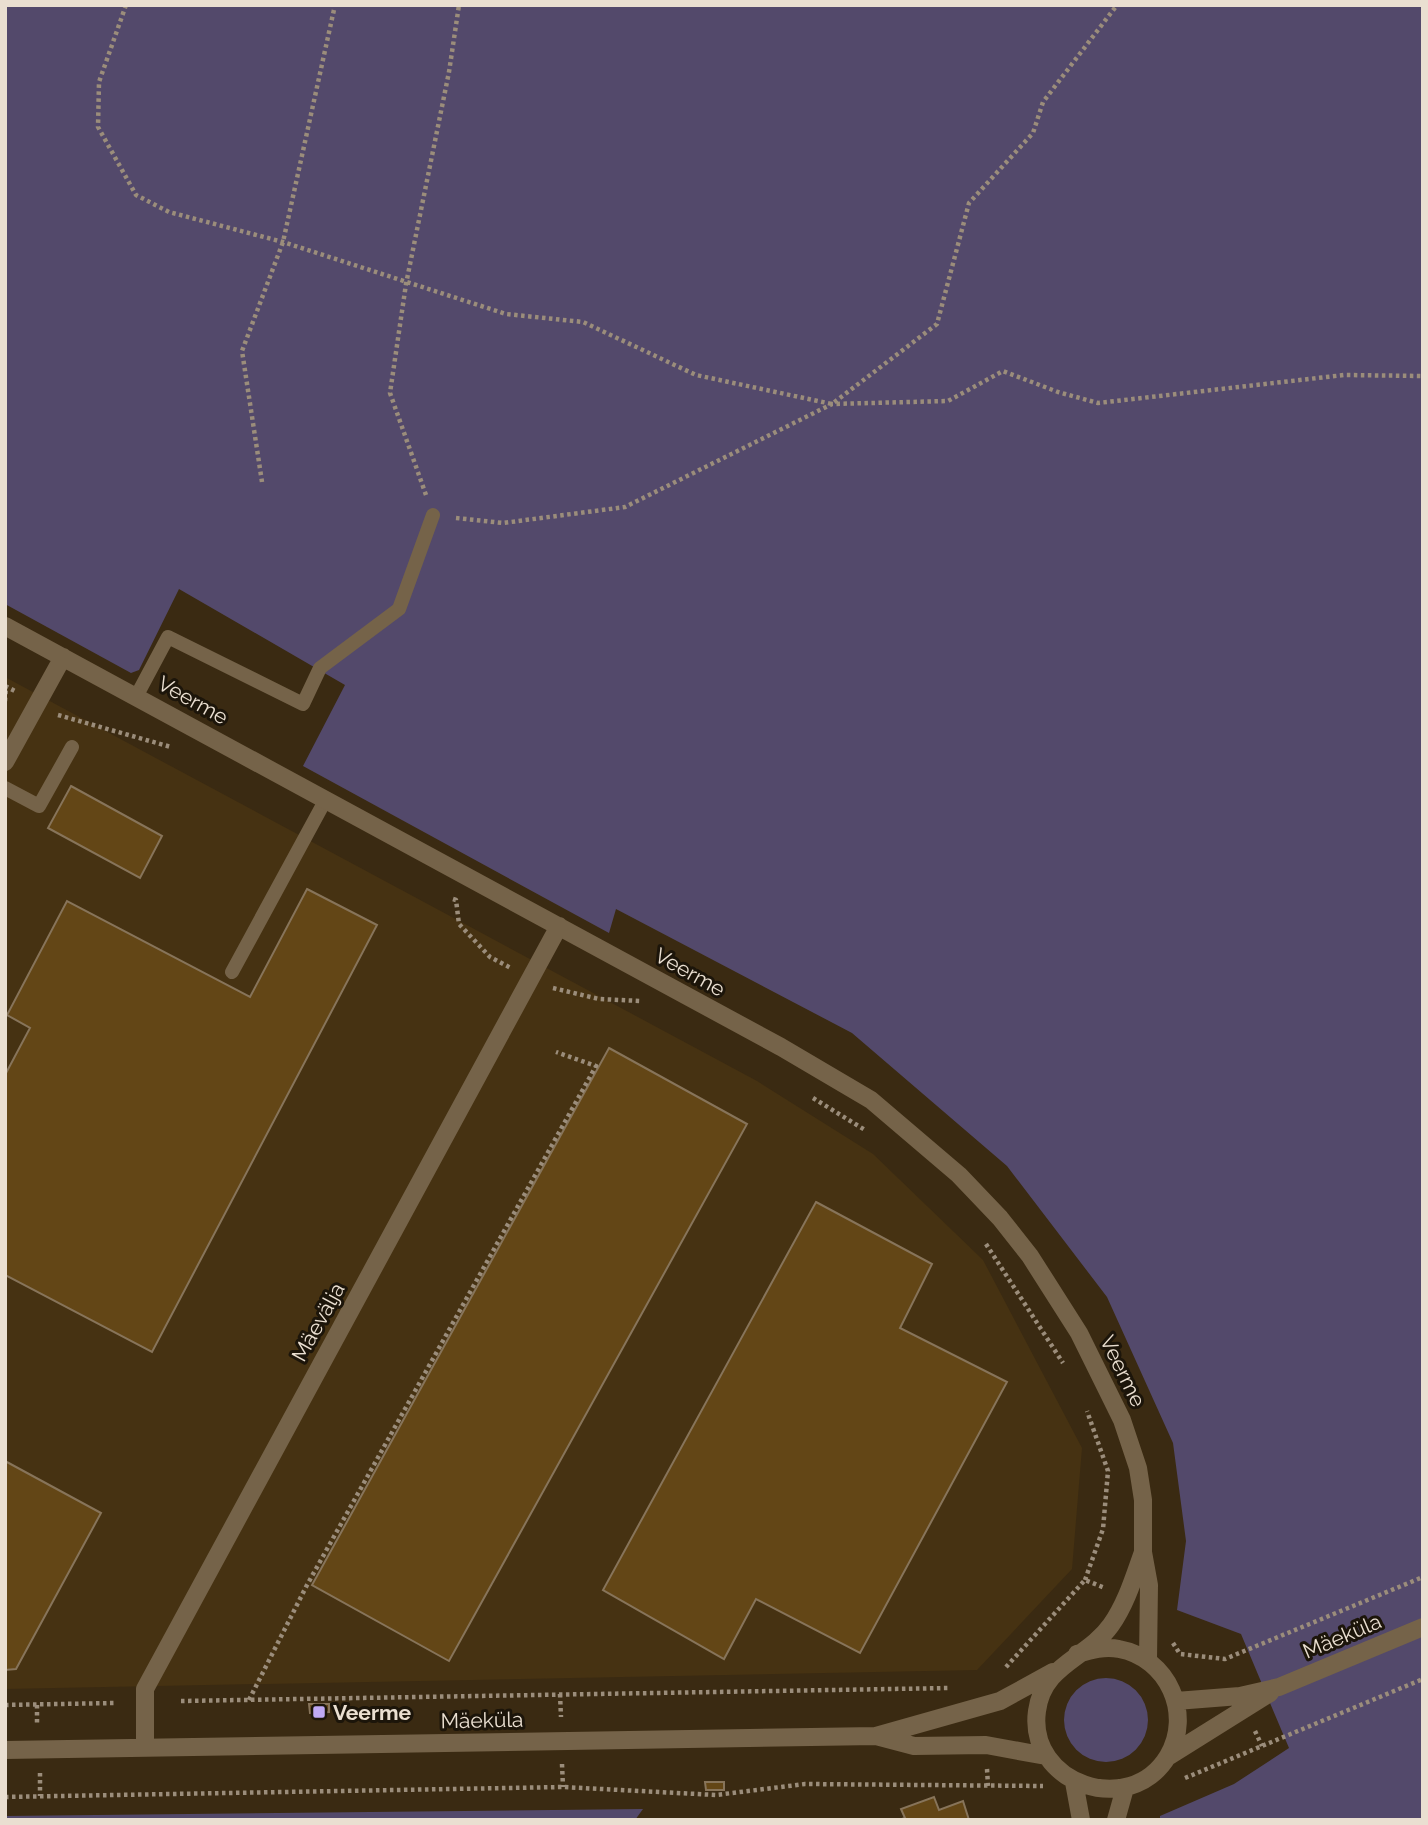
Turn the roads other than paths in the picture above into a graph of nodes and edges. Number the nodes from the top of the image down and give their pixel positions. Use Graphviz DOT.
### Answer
graph roads {
  1 [pos="433,515"];
  2 [pos="5,626"];
  3 [pos="63,657"];
  4 [pos="136,695"];
  5 [pos="72,747"];
  6 [pos="5,762"];
  7 [pos="5,788"];
  8 [pos="326,799"];
  9 [pos="559,926"];
  10 [pos="232,972"];
  11 [pos="1143,1552"];
  12 [pos="1423,1627"];
  13 [pos="1077,1654"];
  14 [pos="1148,1660"];
  15 [pos="1053,1672"];
  16 [pos="1279,1687"];
  17 [pos="1176,1701"];
  18 [pos="876,1736"];
  19 [pos="145,1747"];
  20 [pos="5,1749"];
  21 [pos="1046,1756"];
  22 [pos="1167,1757"];
  23 [pos="1074,1782"];
  24 [pos="1125,1787"];
  25 [pos="1081,1820"];
  26 [pos="1116,1820"];
  1 -- 4 [label="lane"];
  2 -- 3 [label="street, Veerme"];
  3 -- 4 [label="street, Veerme"];
  3 -- 6 [label="street"];
  4 -- 8 [label="street, Veerme"];
  5 -- 7 [label="lane"];
  8 -- 9 [label="street, Veerme"];
  8 -- 10 [label="lane"];
  9 -- 11 [label="street, Veerme"];
  9 -- 19 [label="street, Mäevälja"];
  11 -- 13 [label="street"];
  11 -- 14 [label="street"];
  12 -- 16 [label="street, Mäeküla"];
  13 -- 14 [label="street"];
  13 -- 15 [label="street"];
  14 -- 17 [label="street"];
  15 -- 18 [label="street, Mäeküla"];
  15 -- 21 [label="street"];
  16 -- 17 [label="street, Mäeküla"];
  16 -- 22 [label="street, Mäeküla"];
  17 -- 22 [label="street"];
  18 -- 19 [label="street, Mäeküla"];
  18 -- 21 [label="street, Mäeküla"];
  19 -- 20 [label="street, Mäeküla"];
  21 -- 23 [label="street"];
  22 -- 24 [label="street"];
  23 -- 24 [label="street"];
  23 -- 25 [label="street"];
  24 -- 26 [label="street"];
}
